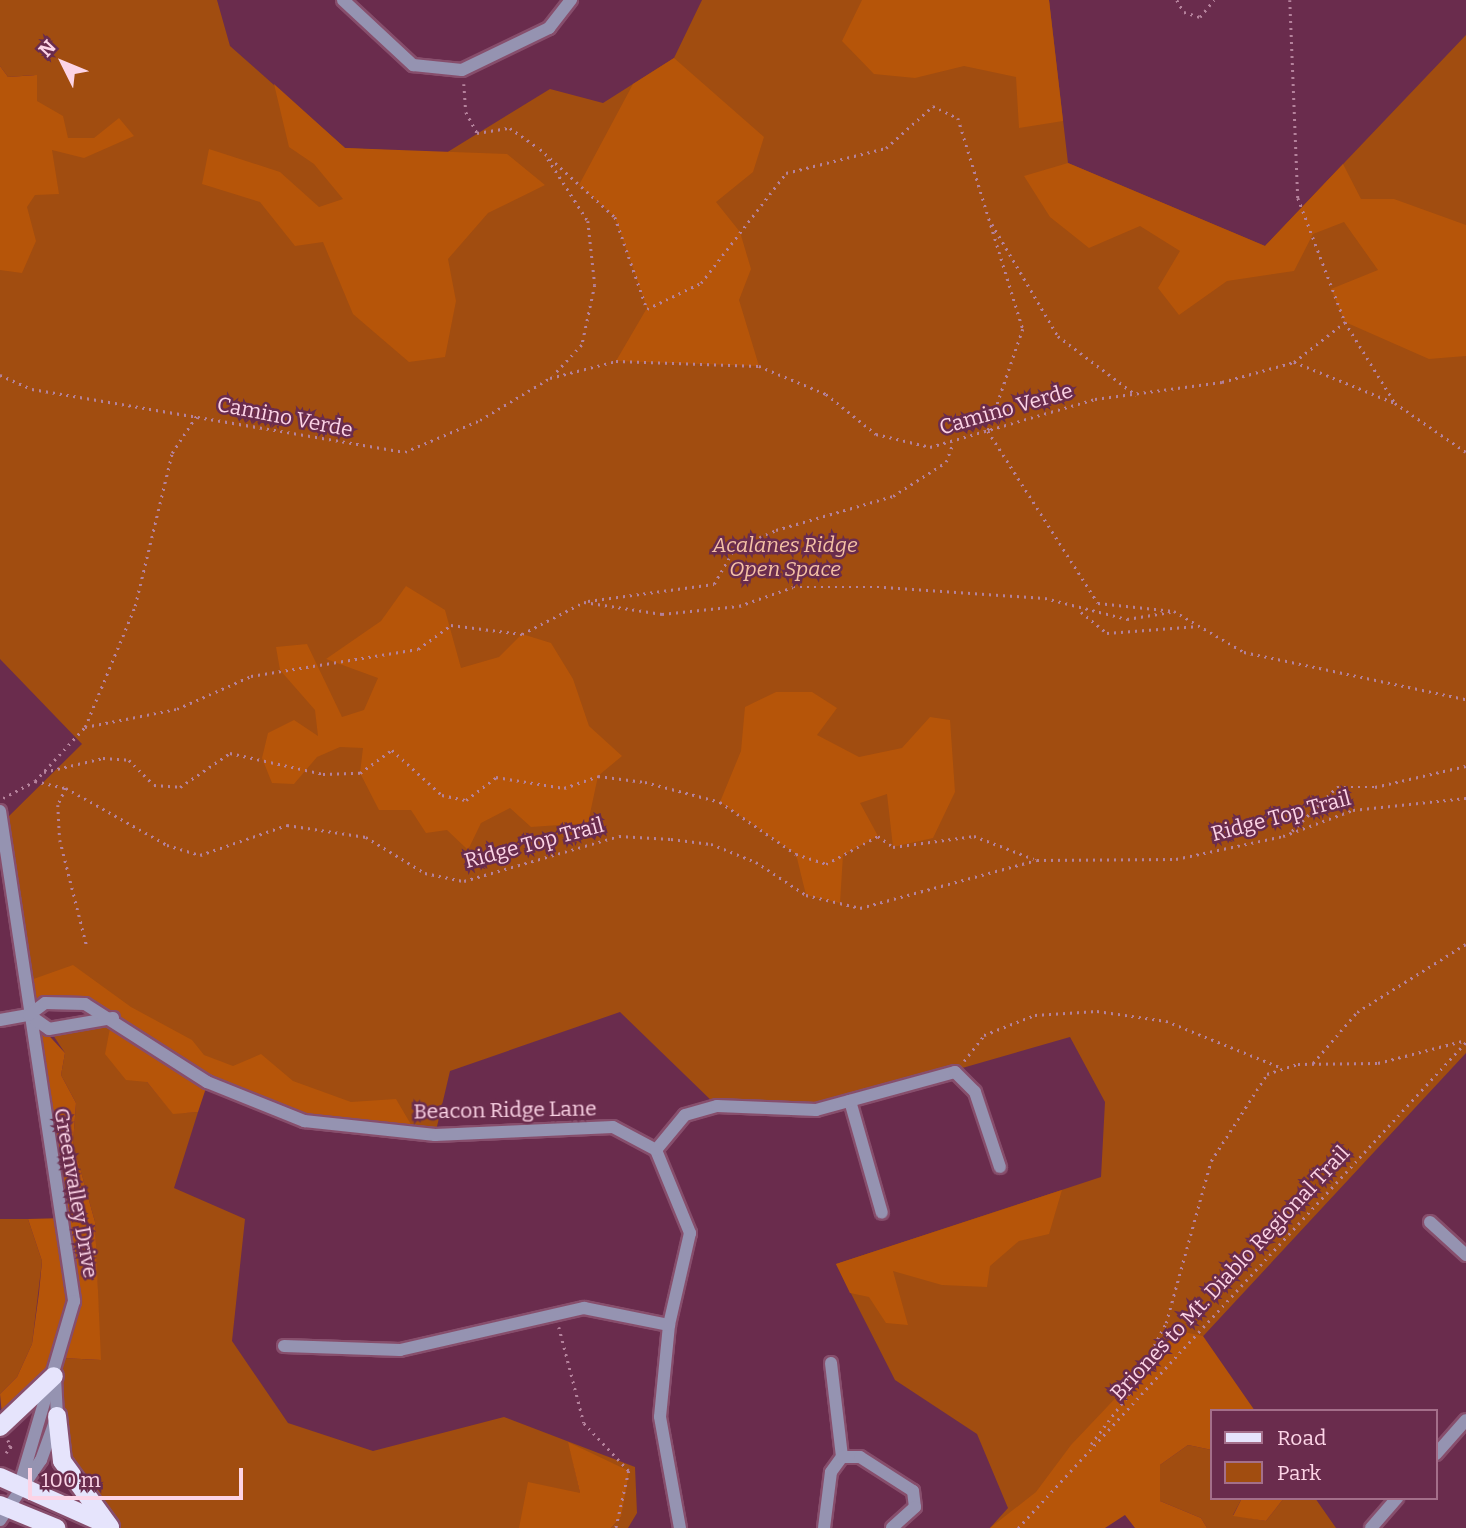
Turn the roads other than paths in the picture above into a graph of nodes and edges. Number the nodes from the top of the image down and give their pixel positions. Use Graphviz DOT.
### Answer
graph roads {
  1 [pos="343,0"];
  2 [pos="571,0"];
  3 [pos="0,811"];
  4 [pos="29,1014"];
  5 [pos="113,1018"];
  6 [pos="0,1020"];
  7 [pos="850,1101"];
  8 [pos="656,1150"];
  9 [pos="1000,1167"];
  10 [pos="882,1213"];
  11 [pos="1430,1222"];
  12 [pos="1466,1255"];
  13 [pos="669,1325"];
  14 [pos="284,1346"];
  15 [pos="831,1363"];
  16 [pos="54,1376"];
  17 [pos="57,1416"];
  18 [pos="1466,1420"];
  19 [pos="0,1427"];
  20 [pos="1438,1452"];
  21 [pos="842,1457"];
  22 [pos="0,1477"];
  23 [pos="20,1484"];
  24 [pos="1395,1500"];
  25 [pos="3,1511"];
  26 [pos="56,1528"];
  27 [pos="111,1528"];
  28 [pos="680,1528"];
  29 [pos="824,1528"];
  30 [pos="892,1528"];
  31 [pos="1371,1528"];
  1 -- 2 [label="street"];
  3 -- 4 [label="street, Greenvalley Drive"];
  4 -- 5 [label="street"];
  4 -- 5 [label="street, Beacon Ridge Lane"];
  4 -- 6 [label="street, Beacon Ridge Lane"];
  4 -- 16 [label="street, Greenvalley Drive"];
  5 -- 8 [label="street, Beacon Ridge Lane"];
  7 -- 8 [label="street"];
  7 -- 9 [label="street"];
  7 -- 10 [label="street"];
  8 -- 13 [label="street"];
  11 -- 12 [label="street"];
  13 -- 14 [label="street"];
  13 -- 28 [label="street"];
  15 -- 21 [label="street"];
  16 -- 17 [label="street, Greenvalley Drive"];
  16 -- 19 [label="main road"];
  16 -- 23 [label="street, Greenvalley Drive"];
  17 -- 23 [label="street, Greenvalley Drive"];
  17 -- 27 [label="main road"];
  18 -- 20 [label="street"];
  21 -- 29 [label="street"];
  21 -- 30 [label="street"];
  22 -- 23 [label="main road"];
  23 -- 25 [label="street, Greenvalley Drive"];
  23 -- 27 [label="main road"];
  24 -- 31 [label="street"];
  25 -- 26 [label="main road"];
}
